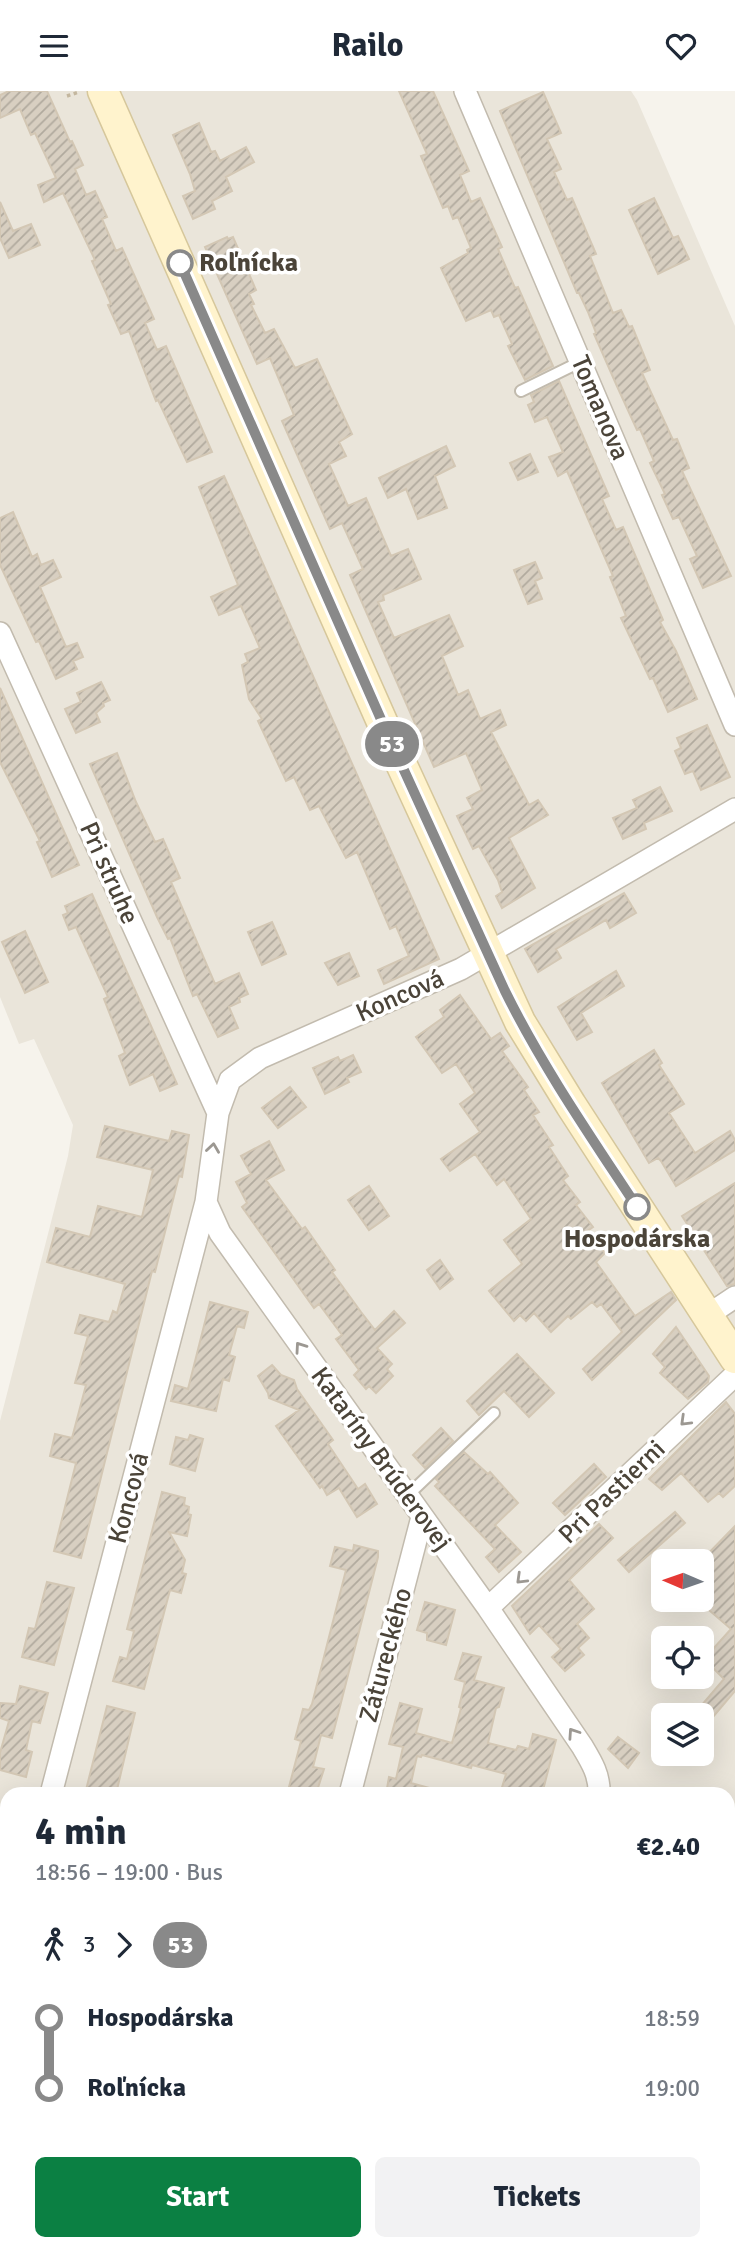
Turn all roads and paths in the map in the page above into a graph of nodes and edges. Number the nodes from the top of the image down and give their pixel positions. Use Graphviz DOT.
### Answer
graph roads {
  1 [pos="81,91"];
  2 [pos="103,91"];
  3 [pos="465,91"];
  4 [pos="67,96"];
  5 [pos="580,362"];
  6 [pos="521,391"];
  7 [pos="0,633"];
  8 [pos="735,725"];
  9 [pos="735,810"];
  10 [pos="487,952"];
  11 [pos="218,1113"];
  12 [pos="205,1202"];
  13 [pos="735,1297"];
  14 [pos="708,1315"];
  15 [pos="735,1359"];
  16 [pos="735,1375"];
  17 [pos="494,1413"];
  18 [pos="407,1496"];
  19 [pos="422,1517"];
  20 [pos="488,1608"];
  21 [pos="53,1787"];
  22 [pos="352,1787"];
  23 [pos="599,1787"];
  1 -- 4 [label="path"];
  2 -- 10 [label="street"];
  3 -- 5 [label="street, Tomanova"];
  5 -- 6 [label="lane"];
  5 -- 8 [label="street, Tomanova"];
  7 -- 11 [label="street, Pri struhe"];
  9 -- 10 [label="street"];
  10 -- 11 [label="street, Koncová"];
  10 -- 14 [label="street"];
  12 -- 11 [label="street, one-way"];
  18 -- 12 [label="street, Kataríny Brúderovej, one-way"];
  12 -- 21 [label="street, Koncová"];
  13 -- 14 [label="street"];
  14 -- 15 [label="street"];
  16 -- 20 [label="street, Pri Pastierni, one-way"];
  17 -- 18 [label="lane"];
  18 -- 19 [label="street, Kataríny Brúderovej"];
  19 -- 20 [label="street, Kataríny Brúderovej"];
  19 -- 22 [label="street, Zátureckého"];
  23 -- 20 [label="street, Kataríny Brúderovej, one-way"];
}
